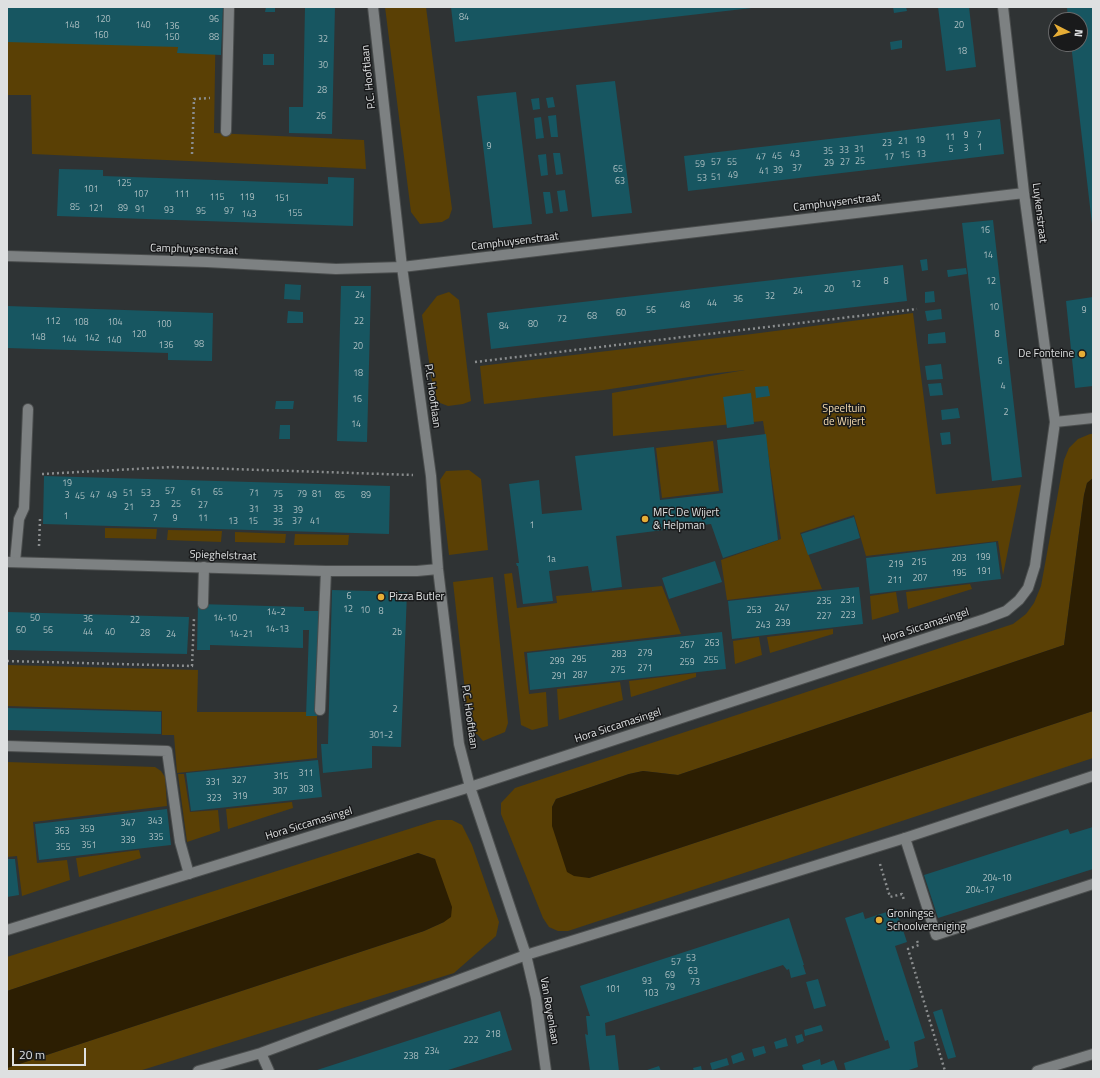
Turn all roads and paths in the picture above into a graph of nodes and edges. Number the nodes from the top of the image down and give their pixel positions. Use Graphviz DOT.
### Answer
graph roads {
  1 [pos="229,7"];
  2 [pos="373,7"];
  3 [pos="1003,7"];
  4 [pos="226,98"];
  5 [pos="226,132"];
  6 [pos="192,154"];
  7 [pos="1024,193"];
  8 [pos="7,256"];
  9 [pos="402,268"];
  10 [pos="917,309"];
  11 [pos="475,362"];
  12 [pos="28,409"];
  13 [pos="1093,418"];
  14 [pos="1055,422"];
  15 [pos="431,476"];
  16 [pos="41,481"];
  17 [pos="40,518"];
  18 [pos="11,562"];
  19 [pos="39,562"];
  20 [pos="204,567"];
  21 [pos="438,569"];
  22 [pos="326,571"];
  23 [pos="203,604"];
  24 [pos="194,613"];
  25 [pos="7,661"];
  26 [pos="320,710"];
  27 [pos="7,746"];
  28 [pos="1093,776"];
  29 [pos="470,787"];
  30 [pos="905,838"];
  31 [pos="875,846"];
  32 [pos="189,874"];
  33 [pos="1093,884"];
  34 [pos="904,901"];
  35 [pos="7,930"];
  36 [pos="916,938"];
  37 [pos="526,955"];
  38 [pos="261,1053"];
  39 [pos="1093,1054"];
  40 [pos="198,1071"];
  41 [pos="269,1071"];
  42 [pos="546,1071"];
  43 [pos="945,1071"];
  44 [pos="1038,1071"];
  1 -- 4 [label="street"];
  2 -- 9 [label="street, P.C. Hooftlaan"];
  3 -- 7 [label="street, Luykenstraat"];
  4 -- 5 [label="street"];
  4 -- 6 [label="path"];
  7 -- 9 [label="street, Camphuysenstraat"];
  7 -- 14 [label="street, Luykenstraat"];
  8 -- 9 [label="street, Camphuysenstraat"];
  9 -- 15 [label="street, P.C. Hooftlaan"];
  10 -- 11 [label="path"];
  12 -- 18 [label="street"];
  13 -- 14 [label="street"];
  14 -- 29 [label="street, Hora Siccamasingel"];
  15 -- 16 [label="path"];
  15 -- 21 [label="street, P.C. Hooftlaan"];
  17 -- 19 [label="path"];
  18 -- 19 [label="street, Spieghelstraat"];
  19 -- 20 [label="street, Spieghelstraat"];
  20 -- 22 [label="street, Spieghelstraat"];
  20 -- 23 [label="street"];
  21 -- 22 [label="street, Spieghelstraat"];
  21 -- 29 [label="street, P.C. Hooftlaan"];
  22 -- 26 [label="street"];
  24 -- 25 [label="path"];
  27 -- 32 [label="street"];
  28 -- 30 [label="street"];
  29 -- 32 [label="street, Hora Siccamasingel"];
  29 -- 37 [label="street, P.C. Hooftlaan"];
  30 -- 31 [label="street"];
  30 -- 33 [label="street"];
  31 -- 34 [label="path"];
  31 -- 37 [label="street"];
  32 -- 35 [label="street, Hora Siccamasingel"];
  36 -- 43 [label="path"];
  37 -- 38 [label="street"];
  37 -- 42 [label="street, Van Royenlaan"];
  38 -- 40 [label="street"];
  38 -- 41 [label="street"];
  39 -- 44 [label="street"];
}
